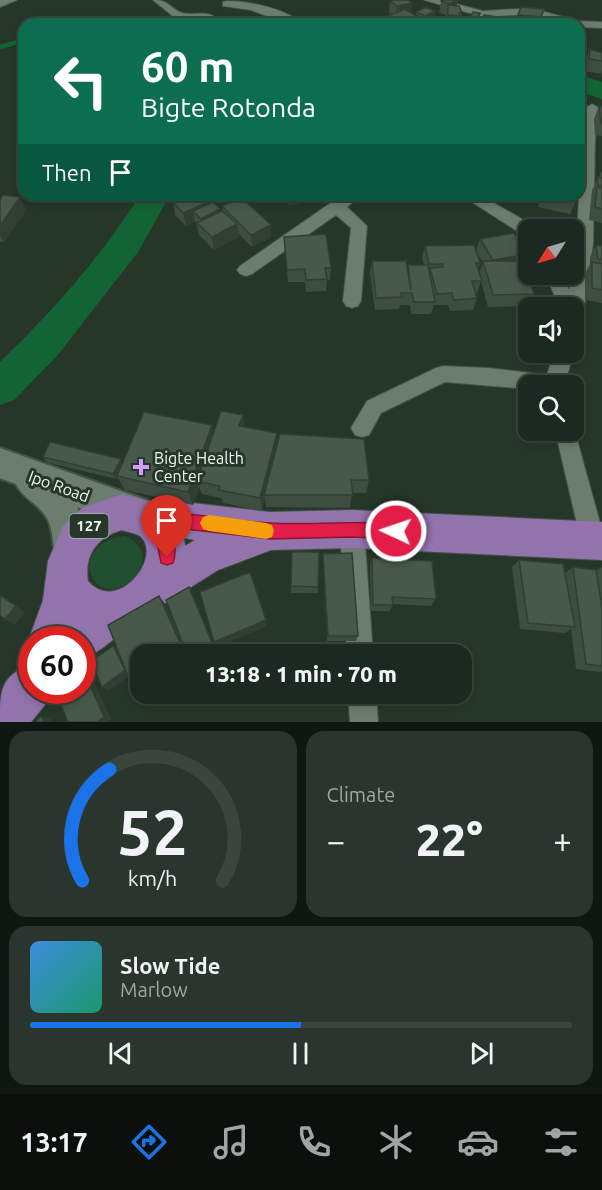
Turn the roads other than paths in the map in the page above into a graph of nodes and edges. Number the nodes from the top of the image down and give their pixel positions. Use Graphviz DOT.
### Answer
graph roads {
  1 [pos="12,0"];
  2 [pos="158,0"];
  3 [pos="429,0"];
  4 [pos="226,2"];
  5 [pos="0,4"];
  6 [pos="189,18"];
  7 [pos="208,18"];
  8 [pos="282,18"];
  9 [pos="481,18"];
  10 [pos="490,18"];
  11 [pos="556,18"];
  12 [pos="585,25"];
  13 [pos="602,26"];
  14 [pos="592,108"];
  15 [pos="590,144"];
  16 [pos="344,201"];
  17 [pos="478,201"];
  18 [pos="336,206"];
  19 [pos="518,224"];
  20 [pos="246,270"];
  21 [pos="576,297"];
  22 [pos="352,302"];
  23 [pos="518,380"];
  24 [pos="362,428"];
  25 [pos="568,441"];
  26 [pos="8,467"];
  27 [pos="143,516"];
  28 [pos="352,529"];
  29 [pos="270,531"];
  30 [pos="597,541"];
  31 [pos="68,560"];
  32 [pos="155,588"];
  33 [pos="114,613"];
  34 [pos="54,626"];
  35 [pos="96,627"];
  36 [pos="359,644"];
  37 [pos="363,704"];
  38 [pos="364,722"];
  1 -- 5 [label="street"];
  2 -- 6 [label="street"];
  3 -- 9 [label="street"];
  4 -- 7 [label="street"];
  4 -- 8 [label="street"];
  10 -- 11 [label="street"];
  12 -- 13 [label="street"];
  14 -- 15 [label="street"];
  15 -- 21 [label="street"];
  16 -- 18 [label="street"];
  17 -- 19 [label="street"];
  18 -- 20 [label="street"];
  18 -- 22 [label="street"];
  23 -- 24 [label="street"];
  25 -- 30 [label="street"];
  26 -- 27 [label="street, Ipo Road"];
  26 -- 31 [label="street, Ipo Road"];
  27 -- 29 [label="main road, 127"];
  27 -- 31 [label="main road, 127"];
  27 -- 32 [label="main road, 127"];
  28 -- 29 [label="main road, 127"];
  28 -- 30 [label="main road, 127"];
  28 -- 36 [label="street"];
  29 -- 32 [label="main road, 127"];
  31 -- 33 [label="main road"];
  31 -- 34 [label="main road"];
  32 -- 33 [label="main road, 127"];
  33 -- 35 [label="main road"];
  37 -- 38 [label="street"];
}
